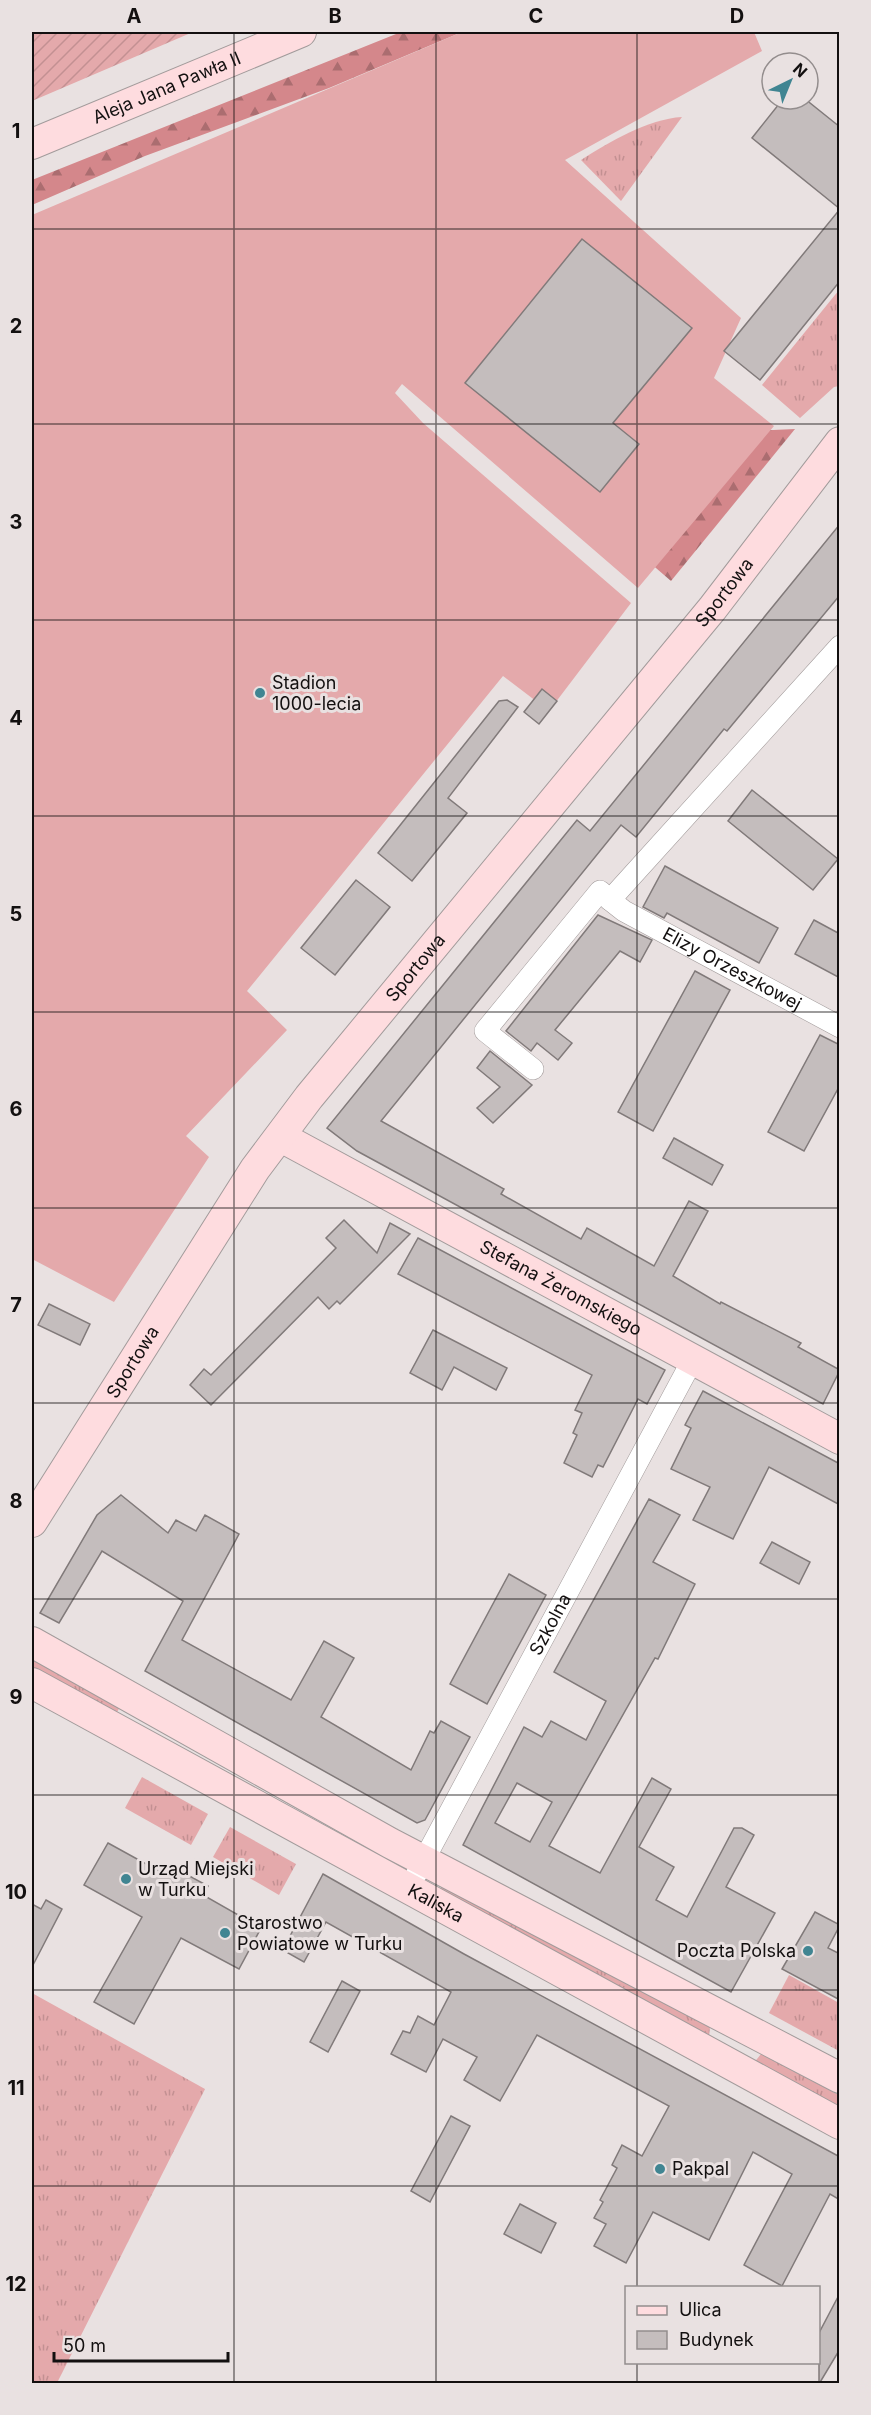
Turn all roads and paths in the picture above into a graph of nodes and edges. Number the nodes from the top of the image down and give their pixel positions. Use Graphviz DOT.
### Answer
graph roads {
  1 [pos="301,32"];
  2 [pos="32,144"];
  3 [pos="840,442"];
  4 [pos="840,646"];
  5 [pos="617,905"];
  6 [pos="840,1027"];
  7 [pos="533,1069"];
  8 [pos="281,1137"];
  9 [pos="693,1359"];
  10 [pos="840,1439"];
  11 [pos="32,1522"];
  12 [pos="32,1642"];
  13 [pos="32,1683"];
  14 [pos="148,1707"];
  15 [pos="130,1737"];
  16 [pos="424,1860"];
  17 [pos="408,1889"];
  18 [pos="751,2030"];
  19 [pos="732,2066"];
  20 [pos="840,2078"];
  21 [pos="840,2124"];
  1 -- 2 [label="street, Aleja Jana Pawła II"];
  3 -- 8 [label="street, Sportowa"];
  4 -- 5 [label="street"];
  5 -- 6 [label="street, Elizy Orzeszkowej"];
  5 -- 7 [label="street"];
  8 -- 9 [label="street, Stefana Żeromskiego"];
  8 -- 11 [label="street, Sportowa"];
  9 -- 10 [label="street, Stefana Żeromskiego"];
  9 -- 16 [label="street, Szkolna"];
  12 -- 14 [label="street, Kaliska"];
  13 -- 15 [label="street, Kaliska"];
  14 -- 15 [label="street"];
  14 -- 16 [label="street, Kaliska"];
  15 -- 17 [label="street, Kaliska"];
  16 -- 17 [label="street, Szkolna"];
  16 -- 18 [label="street, Kaliska"];
  17 -- 19 [label="street, Kaliska"];
  18 -- 19 [label="street"];
  18 -- 20 [label="street, Kaliska"];
  19 -- 21 [label="street, Kaliska"];
}
